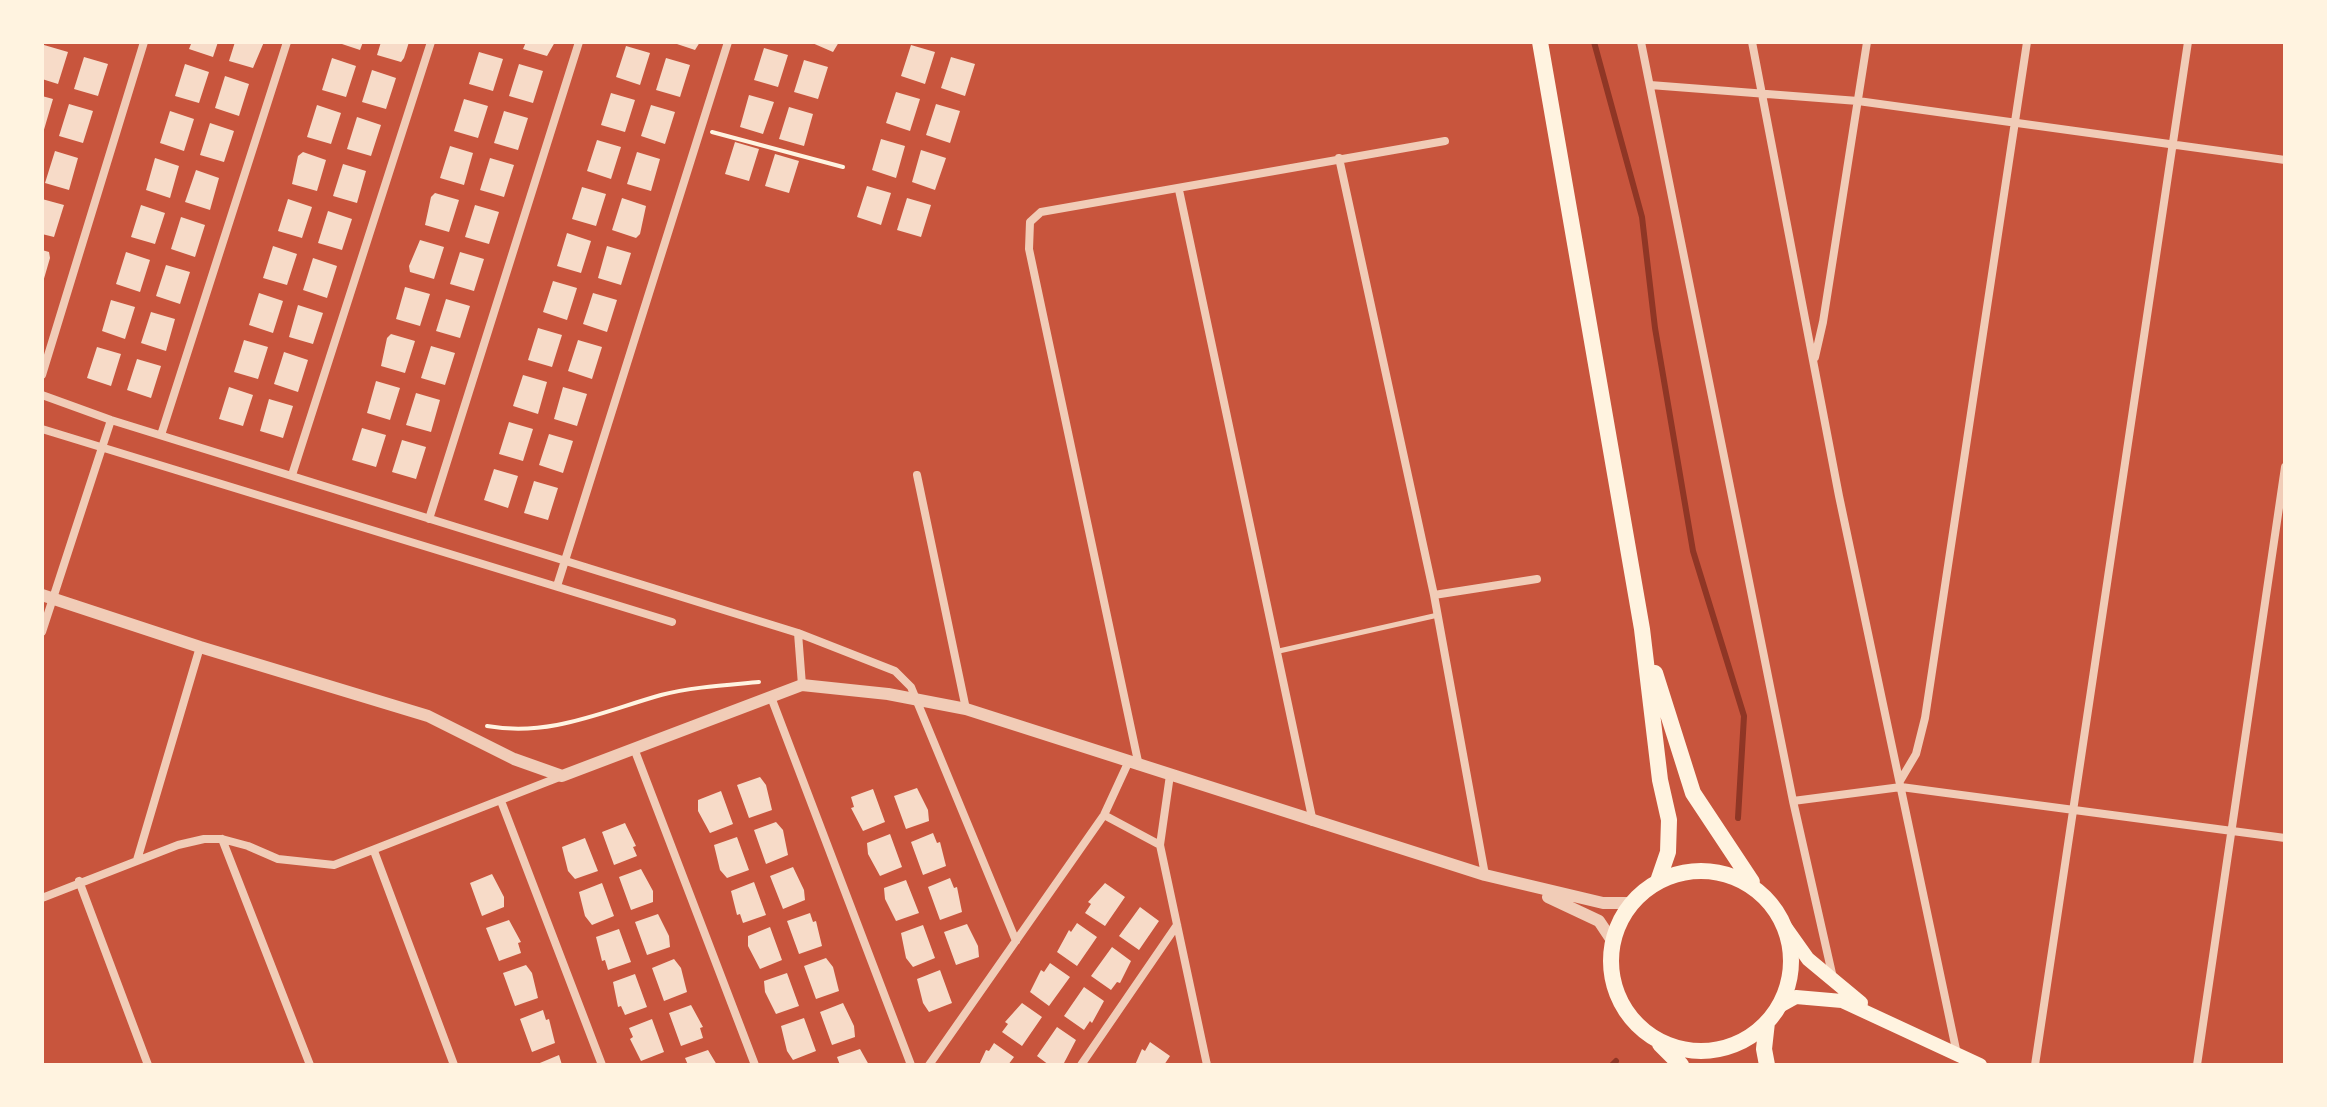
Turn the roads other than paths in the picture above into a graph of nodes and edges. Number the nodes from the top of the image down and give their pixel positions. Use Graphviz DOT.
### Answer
graph roads {
  1 [pos="144,42"];
  2 [pos="287,42"];
  3 [pos="431,42"];
  4 [pos="579,42"];
  5 [pos="728,42"];
  6 [pos="1540,42"];
  7 [pos="1641,42"];
  8 [pos="1752,42"];
  9 [pos="1867,42"];
  10 [pos="2027,42"];
  11 [pos="2188,42"];
  12 [pos="1650,85"];
  13 [pos="1761,92"];
  14 [pos="1858,101"];
  15 [pos="2014,122"];
  16 [pos="1445,141"];
  17 [pos="2173,144"];
  18 [pos="1339,158"];
  19 [pos="2285,160"];
  20 [pos="1179,190"];
  21 [pos="1814,361"];
  22 [pos="42,375"];
  23 [pos="42,395"];
  24 [pos="111,420"];
  25 [pos="42,429"];
  26 [pos="161,435"];
  27 [pos="102,447"];
  28 [pos="2285,467"];
  29 [pos="292,475"];
  30 [pos="917,475"];
  31 [pos="429,519"];
  32 [pos="564,560"];
  33 [pos="1537,579"];
  34 [pos="557,586"];
  35 [pos="1434,595"];
  36 [pos="47,596"];
  37 [pos="1438,615"];
  38 [pos="672,622"];
  39 [pos="1642,629"];
  40 [pos="42,632"];
  41 [pos="798,633"];
  42 [pos="200,647"];
  43 [pos="1279,651"];
  44 [pos="802,682"];
  45 [pos="771,697"];
  46 [pos="914,698"];
  47 [pos="966,709"];
  48 [pos="635,751"];
  49 [pos="1133,765"];
  50 [pos="1170,775"];
  51 [pos="562,776"];
  52 [pos="1900,784"];
  53 [pos="501,801"];
  54 [pos="1793,801"];
  55 [pos="2073,807"];
  56 [pos="1104,815"];
  57 [pos="1313,822"];
  58 [pos="2232,830"];
  59 [pos="2285,838"];
  60 [pos="222,839"];
  61 [pos="1160,845"];
  62 [pos="374,851"];
  63 [pos="137,860"];
  64 [pos="1485,875"];
  65 [pos="79,881"];
  66 [pos="1658,881"];
  67 [pos="1515,883"];
  68 [pos="1757,889"];
  69 [pos="42,898"];
  70 [pos="1631,903"];
  71 [pos="1177,925"];
  72 [pos="1786,928"];
  73 [pos="1016,941"];
  74 [pos="1613,942"];
  75 [pos="1834,983"];
  76 [pos="1778,1007"];
  77 [pos="1877,1015"];
  78 [pos="1767,1022"];
  79 [pos="1656,1040"];
  80 [pos="1957,1054"];
  81 [pos="148,1065"];
  82 [pos="310,1065"];
  83 [pos="454,1065"];
  84 [pos="602,1065"];
  85 [pos="755,1065"];
  86 [pos="911,1065"];
  87 [pos="929,1065"];
  88 [pos="1081,1065"];
  89 [pos="1207,1065"];
  90 [pos="1681,1065"];
  91 [pos="1767,1065"];
  92 [pos="1980,1065"];
  93 [pos="2035,1065"];
  94 [pos="2197,1065"];
  1 -- 22 [label="street"];
  2 -- 26 [label="street"];
  3 -- 29 [label="street"];
  4 -- 31 [label="street"];
  5 -- 32 [label="street"];
  6 -- 39 [label="main road"];
  7 -- 12 [label="street"];
  8 -- 13 [label="street"];
  9 -- 14 [label="street"];
  10 -- 15 [label="street"];
  11 -- 17 [label="street"];
  12 -- 13 [label="street"];
  12 -- 54 [label="street"];
  13 -- 14 [label="street"];
  13 -- 21 [label="street"];
  14 -- 15 [label="street"];
  14 -- 21 [label="street"];
  15 -- 17 [label="street"];
  15 -- 52 [label="street"];
  16 -- 18 [label="street"];
  17 -- 19 [label="street"];
  17 -- 55 [label="street"];
  18 -- 20 [label="street"];
  18 -- 35 [label="street"];
  20 -- 43 [label="street"];
  20 -- 49 [label="street"];
  21 -- 52 [label="street"];
  23 -- 24 [label="street"];
  24 -- 26 [label="street"];
  24 -- 27 [label="street"];
  25 -- 27 [label="street"];
  26 -- 29 [label="street"];
  27 -- 34 [label="street"];
  27 -- 36 [label="street"];
  28 -- 58 [label="street"];
  29 -- 31 [label="street"];
  30 -- 47 [label="street"];
  31 -- 32 [label="street"];
  32 -- 34 [label="street"];
  32 -- 41 [label="street"];
  33 -- 35 [label="street"];
  34 -- 38 [label="street"];
  35 -- 37 [label="street"];
  36 -- 40 [label="street"];
  36 -- 42 [label="street"];
  37 -- 43 [label="lane"];
  37 -- 64 [label="street"];
  39 -- 66 [label="main road"];
  39 -- 68 [label="main road"];
  41 -- 44 [label="street"];
  41 -- 46 [label="street"];
  42 -- 51 [label="street"];
  42 -- 63 [label="street"];
  43 -- 57 [label="street"];
  44 -- 45 [label="street"];
  44 -- 46 [label="street"];
  45 -- 48 [label="street"];
  45 -- 86 [label="street"];
  46 -- 47 [label="street"];
  46 -- 73 [label="street"];
  47 -- 49 [label="street"];
  48 -- 51 [label="street"];
  48 -- 85 [label="street"];
  49 -- 50 [label="street"];
  49 -- 56 [label="street"];
  50 -- 57 [label="street"];
  50 -- 61 [label="street"];
  51 -- 53 [label="street"];
  52 -- 54 [label="street"];
  52 -- 55 [label="street"];
  52 -- 80 [label="street"];
  53 -- 62 [label="street"];
  53 -- 84 [label="street"];
  54 -- 75 [label="street"];
  55 -- 58 [label="street"];
  55 -- 93 [label="street"];
  56 -- 61 [label="street"];
  56 -- 73 [label="street"];
  57 -- 64 [label="street"];
  58 -- 59 [label="street"];
  58 -- 94 [label="street"];
  60 -- 62 [label="street"];
  60 -- 63 [label="street"];
  60 -- 82 [label="street"];
  61 -- 71 [label="street"];
  62 -- 83 [label="street"];
  63 -- 65 [label="street"];
  64 -- 67 [label="street"];
  65 -- 69 [label="street"];
  65 -- 81 [label="street"];
  66 -- 68 [label="main road"];
  66 -- 70 [label="main road"];
  67 -- 70 [label="street"];
  67 -- 74 [label="street"];
  68 -- 72 [label="main road"];
  70 -- 74 [label="main road"];
  71 -- 88 [label="street"];
  71 -- 89 [label="street"];
  72 -- 75 [label="main road"];
  72 -- 76 [label="main road"];
  73 -- 87 [label="street"];
  74 -- 79 [label="main road"];
  75 -- 77 [label="main road"];
  76 -- 77 [label="main road"];
  76 -- 78 [label="main road"];
  77 -- 80 [label="main road"];
  78 -- 79 [label="main road"];
  78 -- 91 [label="main road"];
  79 -- 90 [label="main road"];
  80 -- 92 [label="main road"];
}
